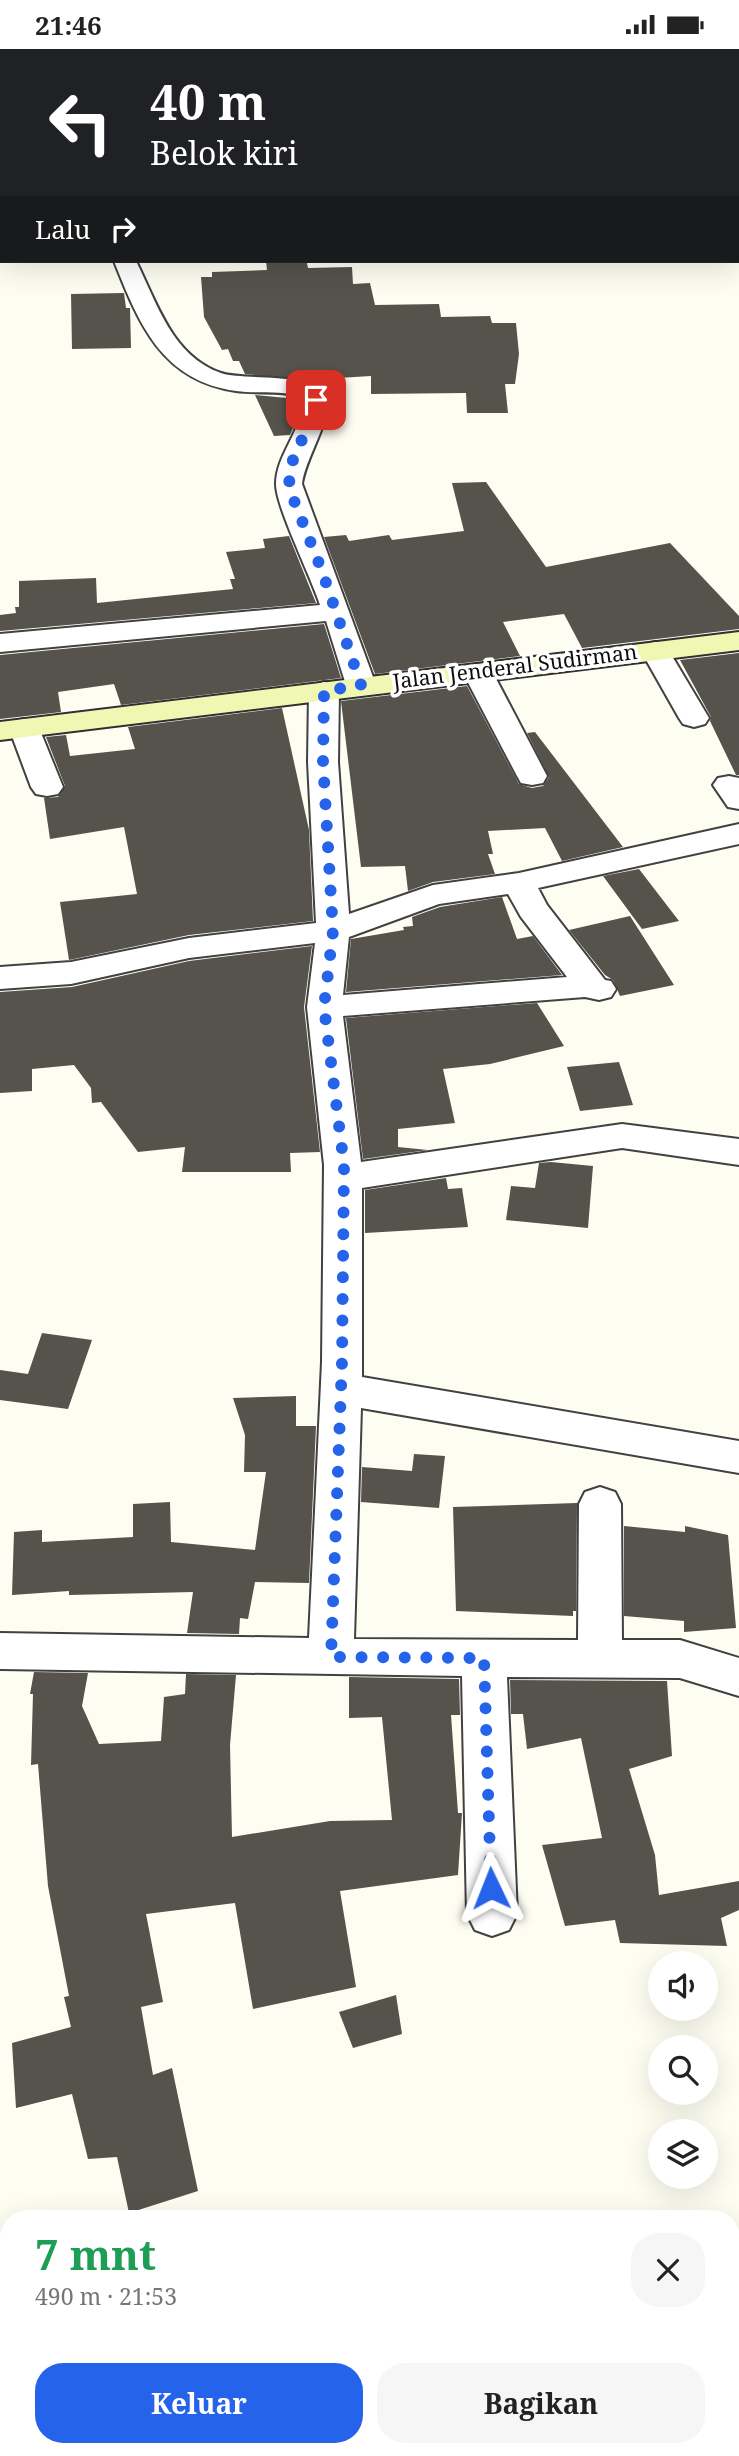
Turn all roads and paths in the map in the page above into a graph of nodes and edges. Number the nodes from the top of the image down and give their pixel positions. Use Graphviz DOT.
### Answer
graph roads {
  1 [pos="126,263"];
  2 [pos="335,612"];
  3 [pos="739,641"];
  4 [pos="0,643"];
  5 [pos="655,651"];
  6 [pos="478,673"];
  7 [pos="361,685"];
  8 [pos="324,691"];
  9 [pos="694,718"];
  10 [pos="12,730"];
  11 [pos="532,776"];
  12 [pos="47,787"];
  13 [pos="739,834"];
  14 [pos="519,883"];
  15 [pos="333,931"];
  16 [pos="0,978"];
  17 [pos="324,1007"];
  18 [pos="739,1151"];
  19 [pos="343,1178"];
  20 [pos="341,1389"];
  21 [pos="739,1457"];
  22 [pos="600,1504"];
  23 [pos="0,1651"];
  24 [pos="331,1657"];
  25 [pos="484,1658"];
  26 [pos="600,1658"];
  27 [pos="739,1677"];
  28 [pos="492,1914"];
  1 -- 2 [label="street"];
  2 -- 4 [label="street"];
  2 -- 7 [label="street"];
  3 -- 5 [label="main road, Jalan Jenderal Sudirman"];
  5 -- 6 [label="main road, Jalan Jenderal Sudirman"];
  5 -- 9 [label="street"];
  6 -- 7 [label="main road, Jalan Jenderal Sudirman"];
  6 -- 11 [label="street"];
  7 -- 8 [label="main road, Jalan Jenderal Sudirman"];
  8 -- 10 [label="main road, Jalan Jenderal Sudirman"];
  8 -- 15 [label="street"];
  10 -- 12 [label="street"];
  13 -- 14 [label="street"];
  14 -- 15 [label="street"];
  14 -- 17 [label="street"];
  15 -- 16 [label="street"];
  15 -- 17 [label="street"];
  17 -- 19 [label="street"];
  18 -- 19 [label="street"];
  19 -- 20 [label="street"];
  20 -- 21 [label="street"];
  20 -- 24 [label="street"];
  22 -- 26 [label="street"];
  23 -- 24 [label="street"];
  24 -- 25 [label="street"];
  25 -- 26 [label="street"];
  25 -- 28 [label="street"];
  26 -- 27 [label="street"];
}
